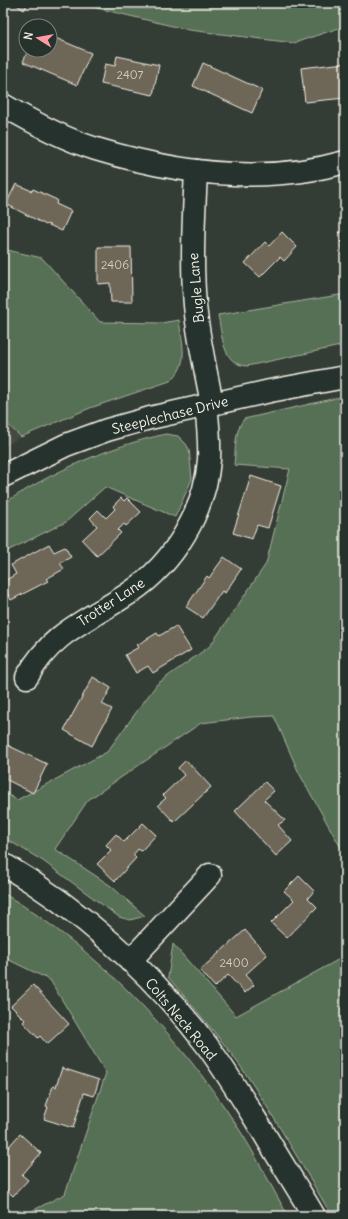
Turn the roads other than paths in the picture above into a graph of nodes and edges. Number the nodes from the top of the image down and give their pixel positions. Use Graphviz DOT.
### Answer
graph roads {
  1 [pos="3,105"];
  2 [pos="345,162"];
  3 [pos="196,171"];
  4 [pos="345,377"];
  5 [pos="209,404"];
  6 [pos="3,476"];
  7 [pos="27,677"];
  8 [pos="3,864"];
  9 [pos="210,875"];
  10 [pos="130,961"];
  11 [pos="314,1216"];
  1 -- 3 [label="street"];
  2 -- 3 [label="street"];
  3 -- 5 [label="street, Bugle Lane"];
  4 -- 5 [label="street, Steeplechase Drive"];
  5 -- 6 [label="street, Steeplechase Drive"];
  5 -- 7 [label="street, Trotter Lane"];
  8 -- 10 [label="street, Colts Neck Road"];
  9 -- 10 [label="street"];
  10 -- 11 [label="street, Colts Neck Road"];
}
